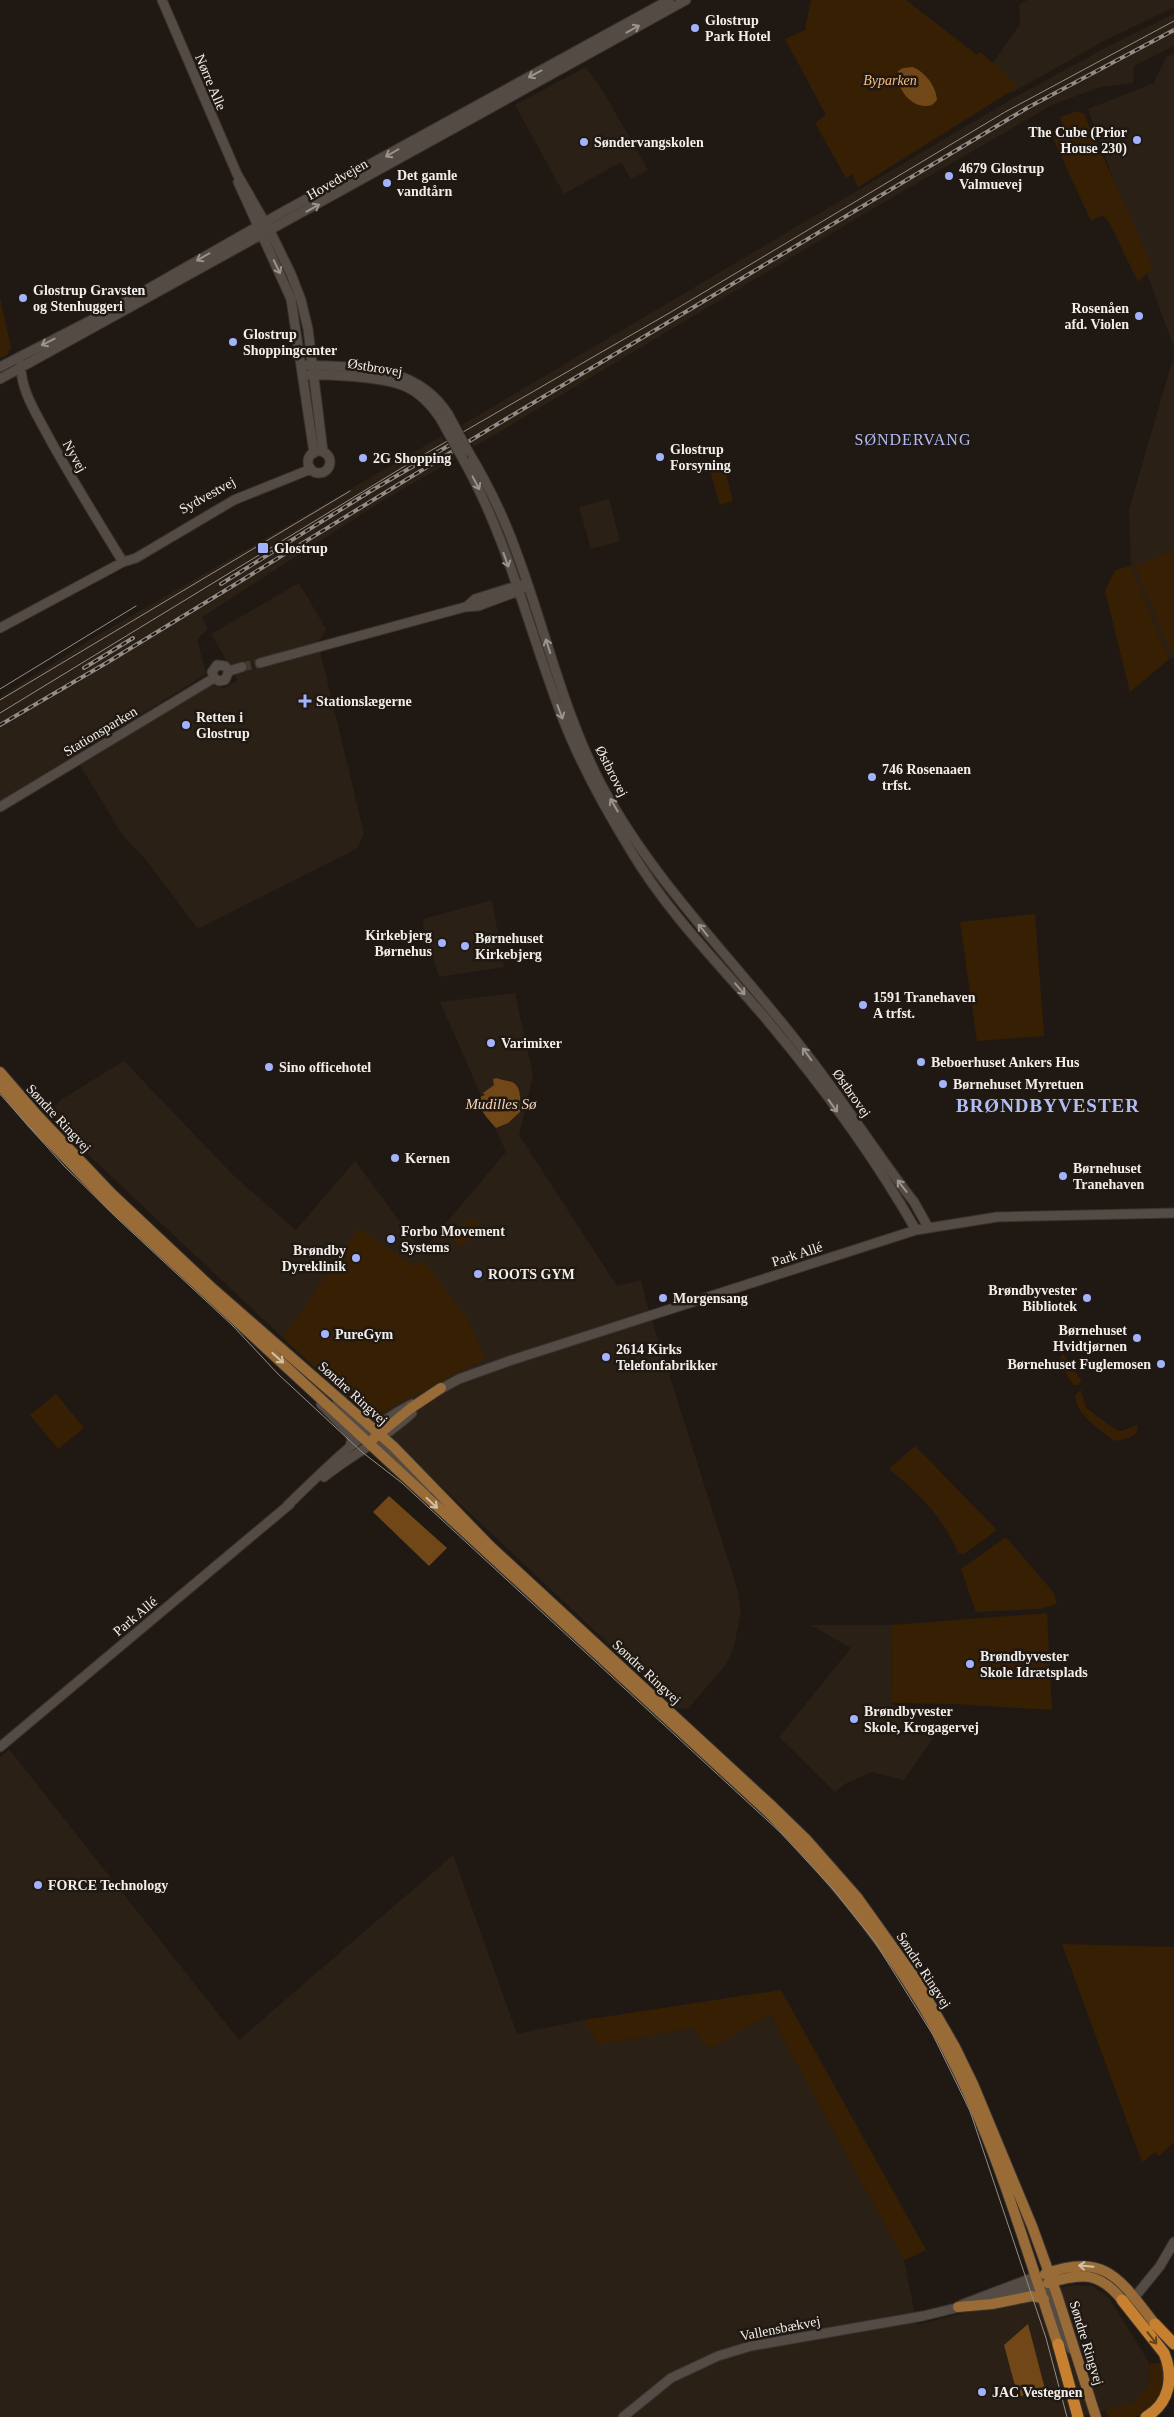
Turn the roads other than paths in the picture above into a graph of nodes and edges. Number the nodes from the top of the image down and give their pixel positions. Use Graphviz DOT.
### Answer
graph roads {
  1 [pos="162,0"];
  2 [pos="669,0"];
  3 [pos="686,0"];
  4 [pos="503,91"];
  5 [pos="454,129"];
  6 [pos="236,174"];
  7 [pos="265,222"];
  8 [pos="256,227"];
  9 [pos="270,232"];
  10 [pos="261,236"];
  11 [pos="21,356"];
  12 [pos="300,365"];
  13 [pos="0,367"];
  14 [pos="20,368"];
  15 [pos="312,370"];
  16 [pos="302,376"];
  17 [pos="0,379"];
  18 [pos="318,453"];
  19 [pos="310,466"];
  20 [pos="491,504"];
  21 [pos="124,562"];
  22 [pos="527,586"];
  23 [pos="517,589"];
  24 [pos="0,628"];
  25 [pos="260,663"];
  26 [pos="242,667"];
  27 [pos="228,671"];
  28 [pos="214,678"];
  29 [pos="0,807"];
  30 [pos="0,1072"];
  31 [pos="0,1085"];
  32 [pos="1174,1213"];
  33 [pos="928,1227"];
  34 [pos="916,1230"];
  35 [pos="306,1384"];
  36 [pos="441,1388"];
  37 [pos="373,1438"];
  38 [pos="350,1446"];
  39 [pos="287,1506"];
  40 [pos="0,1747"];
  41 [pos="1006,2189"];
  42 [pos="1174,2242"];
  43 [pos="1044,2279"];
  44 [pos="1026,2280"];
  45 [pos="1129,2296"];
  46 [pos="1044,2299"];
  47 [pos="958,2307"];
  48 [pos="1155,2324"];
  49 [pos="1058,2344"];
  50 [pos="1174,2344"];
  51 [pos="623,2417"];
  52 [pos="1078,2417"];
  53 [pos="1083,2417"];
  54 [pos="1096,2417"];
  55 [pos="1146,2417"];
  1 -- 6 [label="street, Nørre Alle"];
  2 -- 4 [label="street, Hovedvejen, one-way"];
  5 -- 3 [label="street, Hovedvejen, one-way"];
  4 -- 5 [label="street"];
  4 -- 7 [label="street, Hovedvejen, one-way"];
  9 -- 5 [label="street, Hovedvejen, one-way"];
  6 -- 7 [label="street, Nørre Alle"];
  6 -- 8 [label="street, Nørre Alle"];
  7 -- 8 [label="street, Hovedvejen"];
  7 -- 9 [label="street, Nørre Alle"];
  8 -- 10 [label="street, Nørre Alle"];
  8 -- 11 [label="street, Hovedvejen, one-way"];
  9 -- 10 [label="street, Hovedvejen"];
  9 -- 15 [label="street, Nørre Alle"];
  10 -- 12 [label="street, Nørre Alle, one-way"];
  10 -- 14 [label="street, Hovedvejen"];
  11 -- 13 [label="street, Hovedvejen"];
  11 -- 14 [label="street, Nyvej"];
  12 -- 15 [label="street, Østbrovej"];
  12 -- 16 [label="street, Nørre Alle"];
  14 -- 17 [label="street, Hovedvejen"];
  14 -- 21 [label="street, Nyvej"];
  15 -- 16 [label="street, Østbrovej"];
  15 -- 18 [label="street, Nørre Alle"];
  15 -- 20 [label="street, Østbrovej, bridge"];
  16 -- 18 [label="street, Nørre Alle"];
  18 -- 19 [label="street"];
  18 -- 19 [label="street, Sydvestvej"];
  19 -- 21 [label="street, Sydvestvej"];
  20 -- 22 [label="street, Østbrovej"];
  20 -- 23 [label="street, Østbrovej, one-way"];
  21 -- 24 [label="street, Sydvestvej"];
  22 -- 23 [label="street"];
  33 -- 22 [label="street, Østbrovej, one-way"];
  23 -- 25 [label="street"];
  23 -- 34 [label="street, Østbrovej, one-way"];
  26 -- 27 [label="street"];
  27 -- 28 [label="street"];
  27 -- 28 [label="street"];
  28 -- 29 [label="street, Stationsparken"];
  30 -- 37 [label="main road, Søndre Ringvej"];
  31 -- 35 [label="main road, Søndre Ringvej, one-way"];
  32 -- 33 [label="street, Park Allé"];
  33 -- 34 [label="street, Park Allé"];
  34 -- 36 [label="street, Park Allé"];
  35 -- 37 [label="main road, Søndre Ringvej"];
  35 -- 38 [label="street"];
  36 -- 37 [label="main road"];
  37 -- 38 [label="street, Park Allé"];
  37 -- 39 [label="street, Park Allé"];
  37 -- 41 [label="main road, Søndre Ringvej, one-way"];
  37 -- 43 [label="main road, Søndre Ringvej"];
  38 -- 39 [label="street, Park Allé"];
  39 -- 40 [label="street, Park Allé"];
  41 -- 43 [label="main road, Søndre Ringvej"];
  41 -- 44 [label="street"];
  42 -- 45 [label="street"];
  43 -- 44 [label="street, Vallensbækvej"];
  43 -- 45 [label="main road"];
  43 -- 46 [label="main road, Søndre Ringvej"];
  43 -- 47 [label="street, Vallensbækvej"];
  43 -- 54 [label="main road, Søndre Ringvej"];
  44 -- 47 [label="street, Vallensbækvej"];
  45 -- 48 [label="main road"];
  45 -- 55 [label="highway, one-way"];
  46 -- 47 [label="main road"];
  46 -- 49 [label="main road, Søndre Ringvej"];
  47 -- 51 [label="street, Vallensbækvej"];
  48 -- 50 [label="highway"];
  49 -- 52 [label="highway"];
  49 -- 53 [label="main road, Søndre Ringvej"];
}
